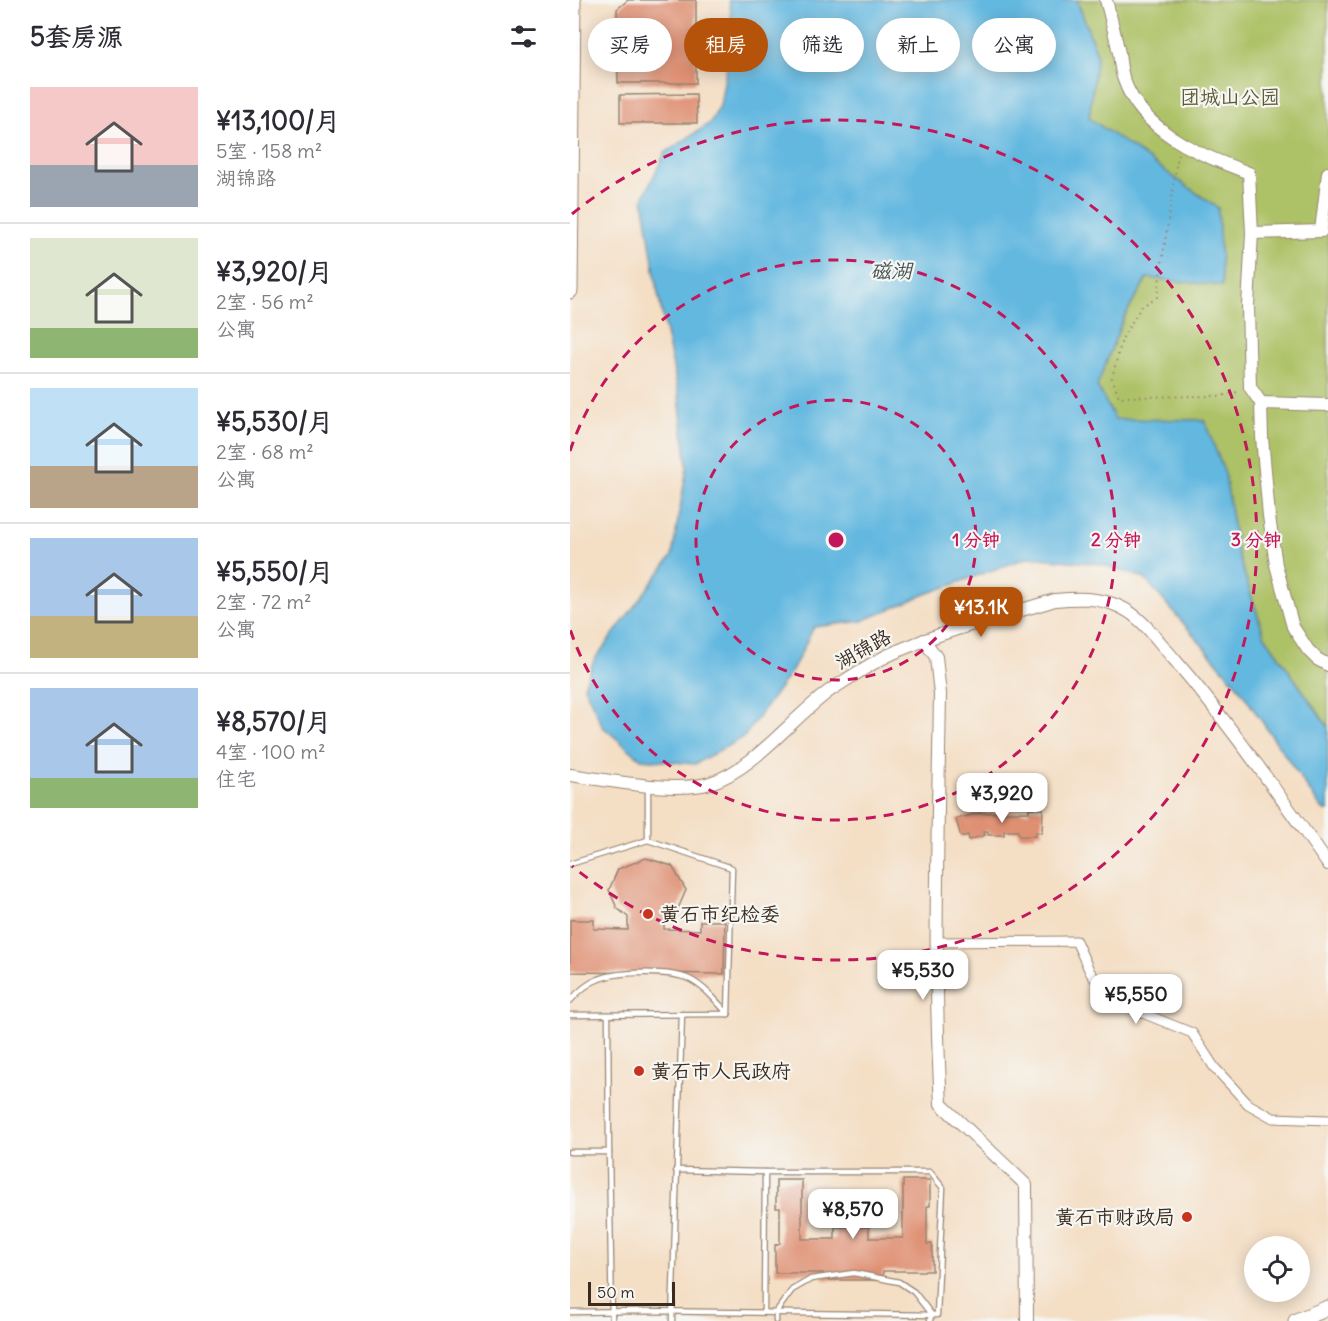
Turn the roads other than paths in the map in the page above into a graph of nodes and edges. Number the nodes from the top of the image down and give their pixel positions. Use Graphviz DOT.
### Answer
graph roads {
  1 [pos="573,0"];
  2 [pos="1106,0"];
  3 [pos="1328,173"];
  4 [pos="1252,233"];
  5 [pos="570,291"];
  6 [pos="1261,403"];
  7 [pos="1328,405"];
  8 [pos="924,640"];
  9 [pos="1328,665"];
  10 [pos="570,776"];
  11 [pos="648,785"];
  12 [pos="648,840"];
  13 [pos="570,864"];
  14 [pos="1328,864"];
  15 [pos="938,942"];
  16 [pos="570,1001"];
  17 [pos="682,1014"];
  18 [pos="728,1014"];
  19 [pos="570,1015"];
  20 [pos="608,1015"];
  21 [pos="1328,1120"];
  22 [pos="570,1152"];
  23 [pos="609,1152"];
  24 [pos="676,1170"];
  25 [pos="765,1172"];
  26 [pos="1328,1308"];
  27 [pos="612,1311"];
  28 [pos="672,1311"];
  29 [pos="570,1312"];
  30 [pos="764,1312"];
  31 [pos="776,1312"];
  32 [pos="931,1314"];
  33 [pos="612,1321"];
  34 [pos="672,1321"];
  35 [pos="776,1321"];
  36 [pos="930,1321"];
  37 [pos="1027,1321"];
  38 [pos="1296,1321"];
  1 -- 5 [label="main road"];
  2 -- 4 [label="street"];
  3 -- 4 [label="street"];
  4 -- 6 [label="street"];
  6 -- 7 [label="street"];
  6 -- 9 [label="street"];
  8 -- 11 [label="street, 湖锦路"];
  8 -- 14 [label="street, 湖锦路"];
  8 -- 15 [label="street"];
  10 -- 11 [label="street, 湖锦路"];
  11 -- 12 [label="lane"];
  12 -- 13 [label="lane"];
  12 -- 18 [label="lane"];
  15 -- 21 [label="street"];
  15 -- 37 [label="street"];
  16 -- 18 [label="lane"];
  17 -- 18 [label="lane"];
  17 -- 20 [label="lane"];
  17 -- 24 [label="lane"];
  19 -- 20 [label="lane"];
  20 -- 23 [label="lane"];
  22 -- 23 [label="lane"];
  23 -- 27 [label="lane"];
  24 -- 25 [label="lane"];
  24 -- 28 [label="lane"];
  25 -- 30 [label="lane"];
  25 -- 32 [label="lane"];
  26 -- 38 [label="main road"];
  27 -- 28 [label="lane"];
  27 -- 29 [label="lane"];
  27 -- 33 [label="lane"];
  28 -- 30 [label="lane"];
  28 -- 34 [label="lane"];
  30 -- 31 [label="lane"];
  31 -- 32 [label="lane"];
  31 -- 32 [label="lane"];
  31 -- 35 [label="lane"];
  32 -- 36 [label="lane"];
}
